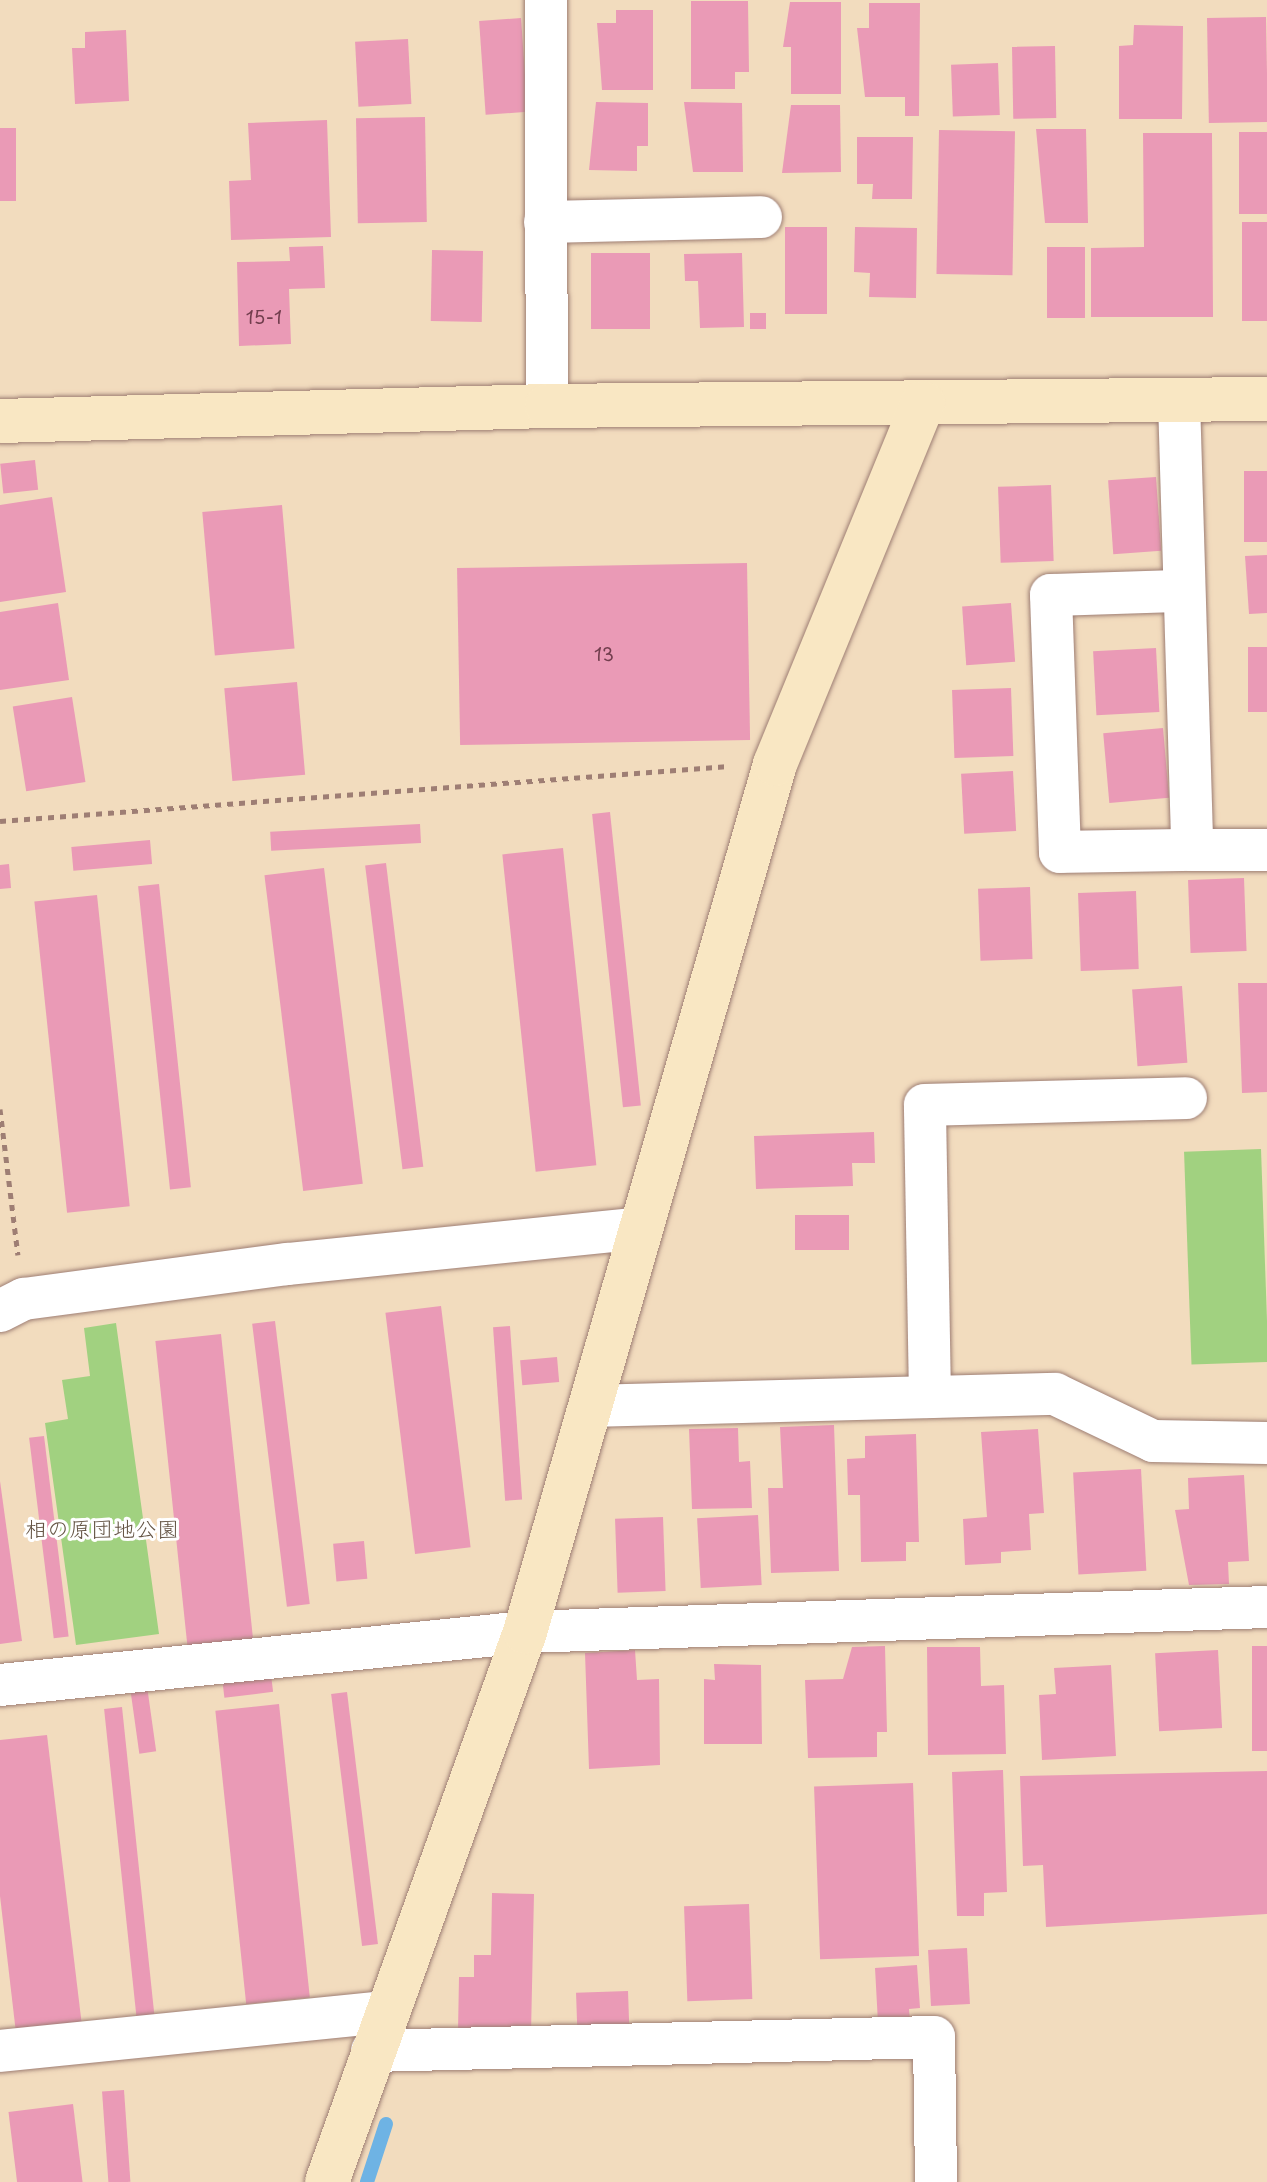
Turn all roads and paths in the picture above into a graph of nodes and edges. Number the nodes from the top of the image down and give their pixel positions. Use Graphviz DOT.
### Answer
graph roads {
  1 [pos="546,0"];
  2 [pos="761,217"];
  3 [pos="545,222"];
  4 [pos="1267,399"];
  5 [pos="1179,400"];
  6 [pos="923,403"];
  7 [pos="547,406"];
  8 [pos="0,421"];
  9 [pos="1179,591"];
  10 [pos="775,764"];
  11 [pos="0,821"];
  12 [pos="1192,850"];
  13 [pos="1267,850"];
  14 [pos="1186,1098"];
  15 [pos="0,1109"];
  16 [pos="635,1229"];
  17 [pos="12,1305"];
  18 [pos="930,1397"];
  19 [pos="591,1406"];
  20 [pos="1267,1443"];
  21 [pos="1267,1607"];
  22 [pos="525,1632"];
  23 [pos="0,1685"];
  24 [pos="379,2032"];
  25 [pos="0,2051"];
  26 [pos="327,2182"];
  27 [pos="936,2182"];
  1 -- 3 [label="street"];
  2 -- 3 [label="street"];
  3 -- 7 [label="street"];
  4 -- 5 [label="street"];
  5 -- 6 [label="street"];
  5 -- 9 [label="street"];
  6 -- 7 [label="street"];
  6 -- 10 [label="street"];
  7 -- 8 [label="street"];
  9 -- 12 [label="street"];
  9 -- 12 [label="street"];
  10 -- 11 [label="path"];
  10 -- 16 [label="street"];
  12 -- 13 [label="street"];
  14 -- 18 [label="street"];
  15 -- 17 [label="path"];
  16 -- 17 [label="street"];
  16 -- 19 [label="street"];
  18 -- 19 [label="street"];
  18 -- 20 [label="street"];
  19 -- 22 [label="street"];
  21 -- 22 [label="street"];
  22 -- 23 [label="street"];
  22 -- 24 [label="street"];
  24 -- 25 [label="street"];
  24 -- 26 [label="street"];
  24 -- 27 [label="street"];
}
